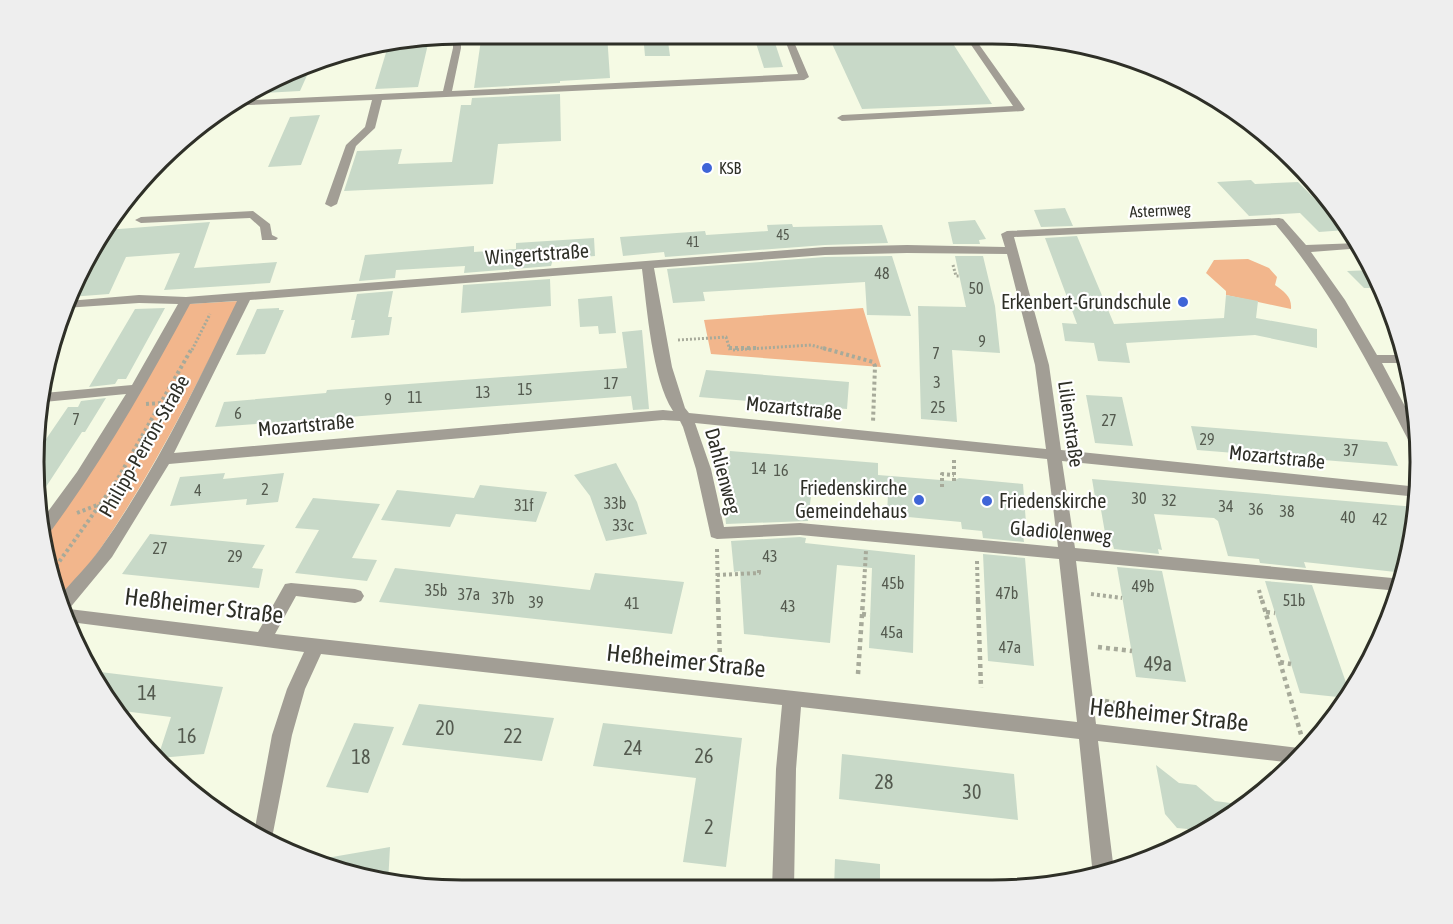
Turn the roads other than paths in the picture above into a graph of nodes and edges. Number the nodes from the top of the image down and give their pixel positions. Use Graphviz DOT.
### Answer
graph roads {
  1 [pos="457,44"];
  2 [pos="791,44"];
  3 [pos="975,44"];
  4 [pos="447,94"];
  5 [pos="378,97"];
  6 [pos="248,103"];
  7 [pos="842,118"];
  8 [pos="331,204"];
  9 [pos="141,220"];
  10 [pos="1006,234"];
  11 [pos="272,238"];
  12 [pos="1349,247"];
  13 [pos="1304,249"];
  14 [pos="1011,251"];
  15 [pos="647,265"];
  16 [pos="245,297"];
  17 [pos="186,301"];
  18 [pos="74,304"];
  19 [pos="1373,358"];
  20 [pos="1396,359"];
  21 [pos="137,389"];
  22 [pos="49,398"];
  23 [pos="686,417"];
  24 [pos="1408,426"];
  25 [pos="1055,456"];
  26 [pos="164,459"];
  27 [pos="1409,491"];
  28 [pos="48,524"];
  29 [pos="717,533"];
  30 [pos="1067,553"];
  31 [pos="1391,584"];
  32 [pos="355,596"];
  33 [pos="67,599"];
  34 [pos="73,616"];
  35 [pos="263,639"];
  36 [pos="316,646"];
  37 [pos="792,699"];
  38 [pos="1087,731"];
  39 [pos="1298,747"];
  40 [pos="264,830"];
  41 [pos="1103,865"];
  42 [pos="783,880"];
  1 -- 4 [label="street"];
  2 -- 4 [label="street"];
  3 -- 7 [label="street"];
  4 -- 5 [label="street"];
  5 -- 6 [label="street"];
  5 -- 8 [label="street"];
  9 -- 11 [label="street"];
  10 -- 13 [label="street, Asternweg"];
  10 -- 14 [label="street, Lilienstraße"];
  12 -- 13 [label="street"];
  13 -- 19 [label="street"];
  14 -- 15 [label="street, Wingertstraße"];
  14 -- 25 [label="street, Lilienstraße"];
  15 -- 16 [label="street, Wingertstraße"];
  15 -- 23 [label="street, Dahlienweg"];
  16 -- 17 [label="street, Wingertstraße"];
  16 -- 26 [label="street, Philipp-Perron-Straße"];
  17 -- 18 [label="street, Wingertstraße"];
  17 -- 21 [label="street, Philipp-Perron-Straße"];
  19 -- 20 [label="street"];
  19 -- 24 [label="street"];
  21 -- 22 [label="street"];
  21 -- 28 [label="street, Philipp-Perron-Straße"];
  23 -- 25 [label="street, Mozartstraße"];
  23 -- 26 [label="street, Mozartstraße"];
  23 -- 29 [label="street, Dahlienweg"];
  25 -- 27 [label="street, Mozartstraße"];
  25 -- 30 [label="street, Lilienstraße"];
  26 -- 33 [label="street, Philipp-Perron-Straße"];
  29 -- 30 [label="street, Gladiolenweg"];
  30 -- 31 [label="street, Gladiolenweg"];
  30 -- 38 [label="street, Lilienstraße"];
  32 -- 35 [label="street"];
  34 -- 35 [label="street, Heßheimer Straße"];
  35 -- 36 [label="street, Heßheimer Straße"];
  36 -- 37 [label="street, Heßheimer Straße"];
  36 -- 40 [label="street"];
  37 -- 38 [label="street, Heßheimer Straße"];
  37 -- 42 [label="street"];
  38 -- 39 [label="street, Heßheimer Straße"];
  38 -- 41 [label="street, Lilienstraße"];
}
